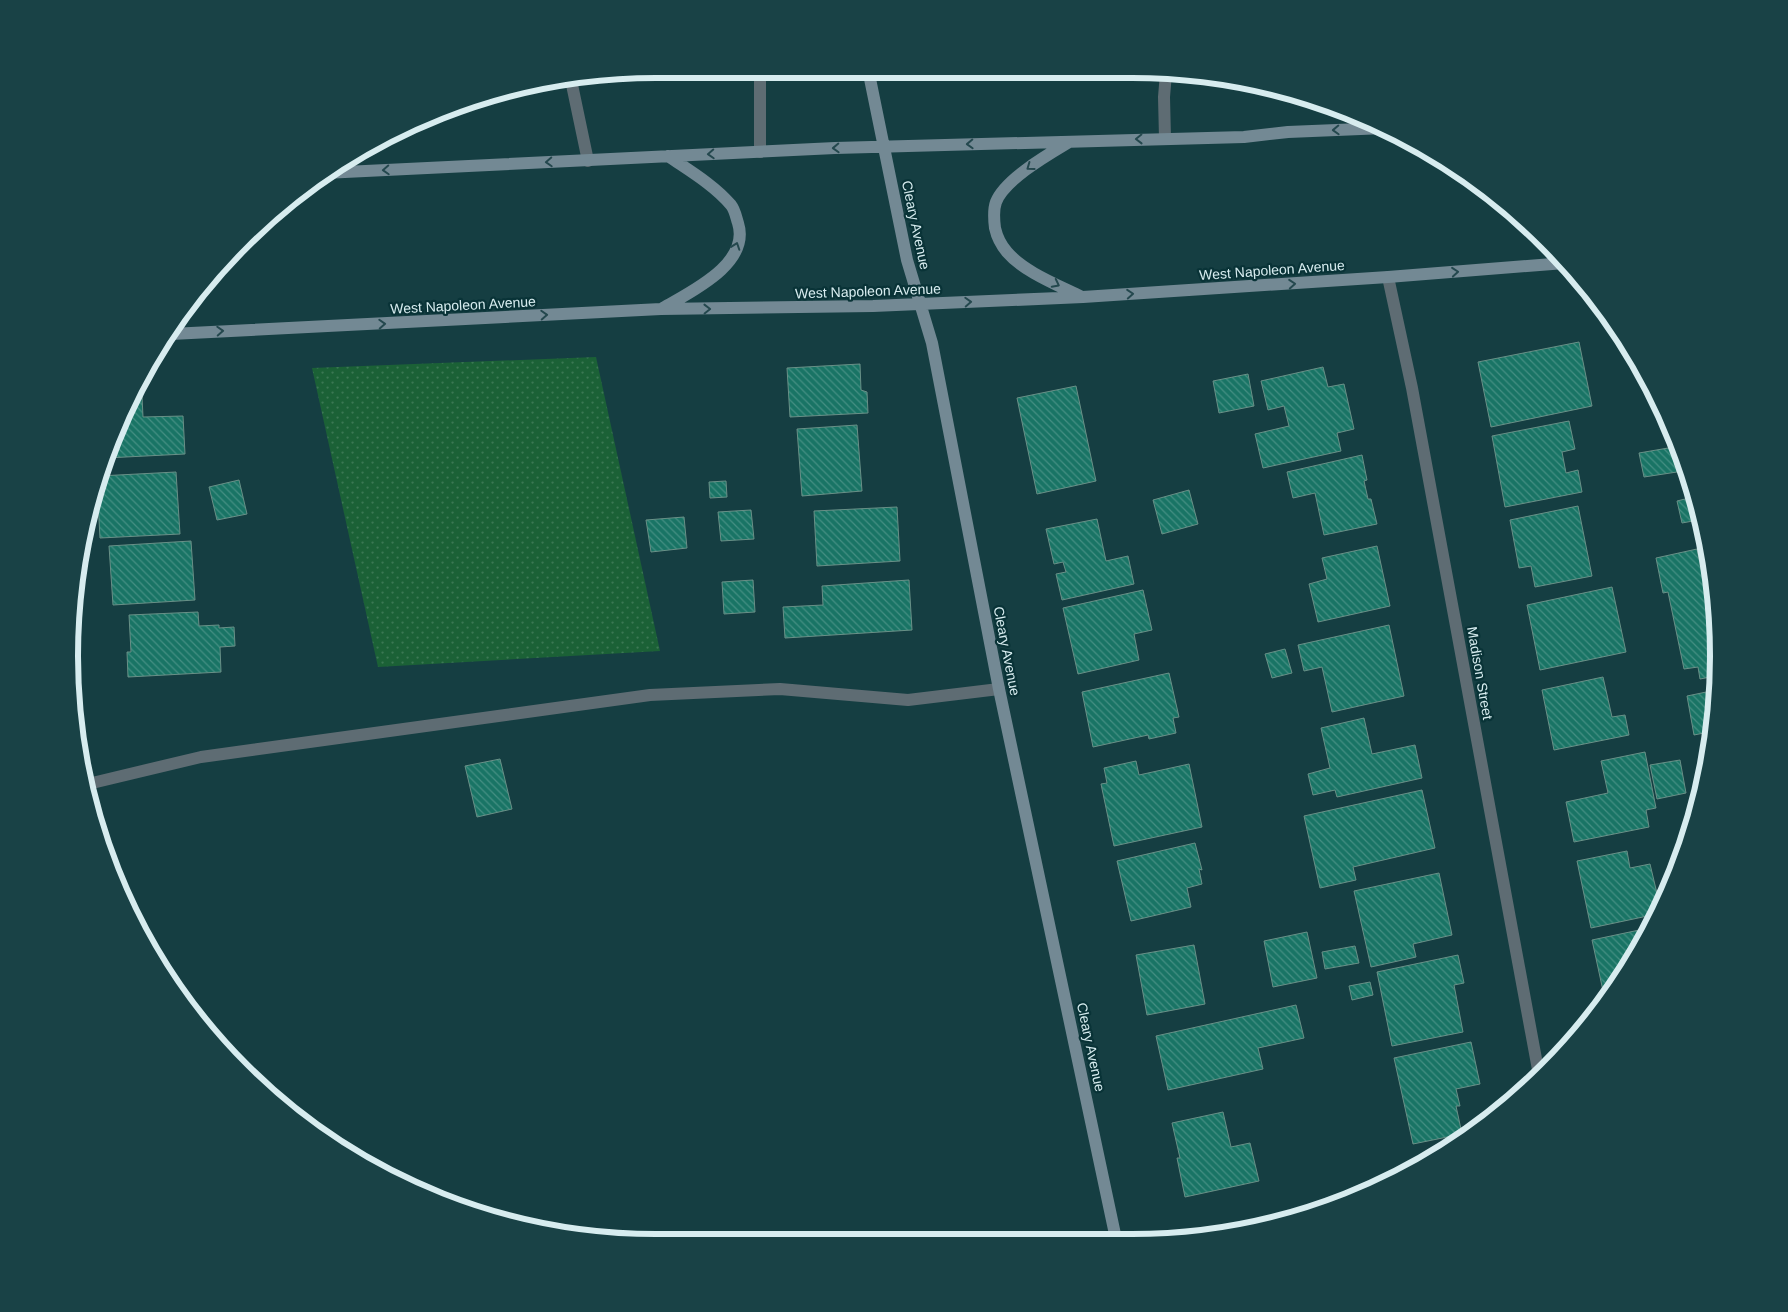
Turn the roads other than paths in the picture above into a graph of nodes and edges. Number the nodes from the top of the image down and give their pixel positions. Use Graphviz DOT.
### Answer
graph roads {
  1 [pos="763,77"];
  2 [pos="870,77"];
  3 [pos="1166,79"];
  4 [pos="572,84"];
  5 [pos="1369,129"];
  6 [pos="1165,138"];
  7 [pos="1072,140"];
  8 [pos="884,146"];
  9 [pos="760,152"];
  10 [pos="668,156"];
  11 [pos="588,161"];
  12 [pos="339,172"];
  13 [pos="1556,264"];
  14 [pos="1388,277"];
  15 [pos="1083,297"];
  16 [pos="919,305"];
  17 [pos="661,309"];
  18 [pos="176,334"];
  19 [pos="999,690"];
  20 [pos="92,784"];
  21 [pos="1539,1067"];
  22 [pos="1115,1234"];
  1 -- 9 [label="street"];
  2 -- 8 [label="main road, Cleary Avenue"];
  3 -- 6 [label="street"];
  4 -- 11 [label="street"];
  5 -- 6 [label="main road, one-way"];
  6 -- 7 [label="main road, one-way"];
  7 -- 8 [label="main road, one-way"];
  7 -- 15 [label="main road, one-way"];
  8 -- 9 [label="main road, one-way"];
  8 -- 16 [label="main road, Cleary Avenue"];
  9 -- 10 [label="main road, one-way"];
  10 -- 11 [label="main road"];
  17 -- 10 [label="main road, one-way"];
  11 -- 12 [label="main road, one-way"];
  14 -- 13 [label="main road, West Napoleon Avenue, one-way"];
  15 -- 14 [label="main road, West Napoleon Avenue, one-way"];
  14 -- 21 [label="street, Madison Street"];
  16 -- 15 [label="main road, West Napoleon Avenue, one-way"];
  17 -- 16 [label="main road, West Napoleon Avenue, one-way"];
  16 -- 19 [label="main road, Cleary Avenue"];
  18 -- 17 [label="main road, West Napoleon Avenue, one-way"];
  19 -- 20 [label="street"];
  19 -- 22 [label="main road, Cleary Avenue"];
}
